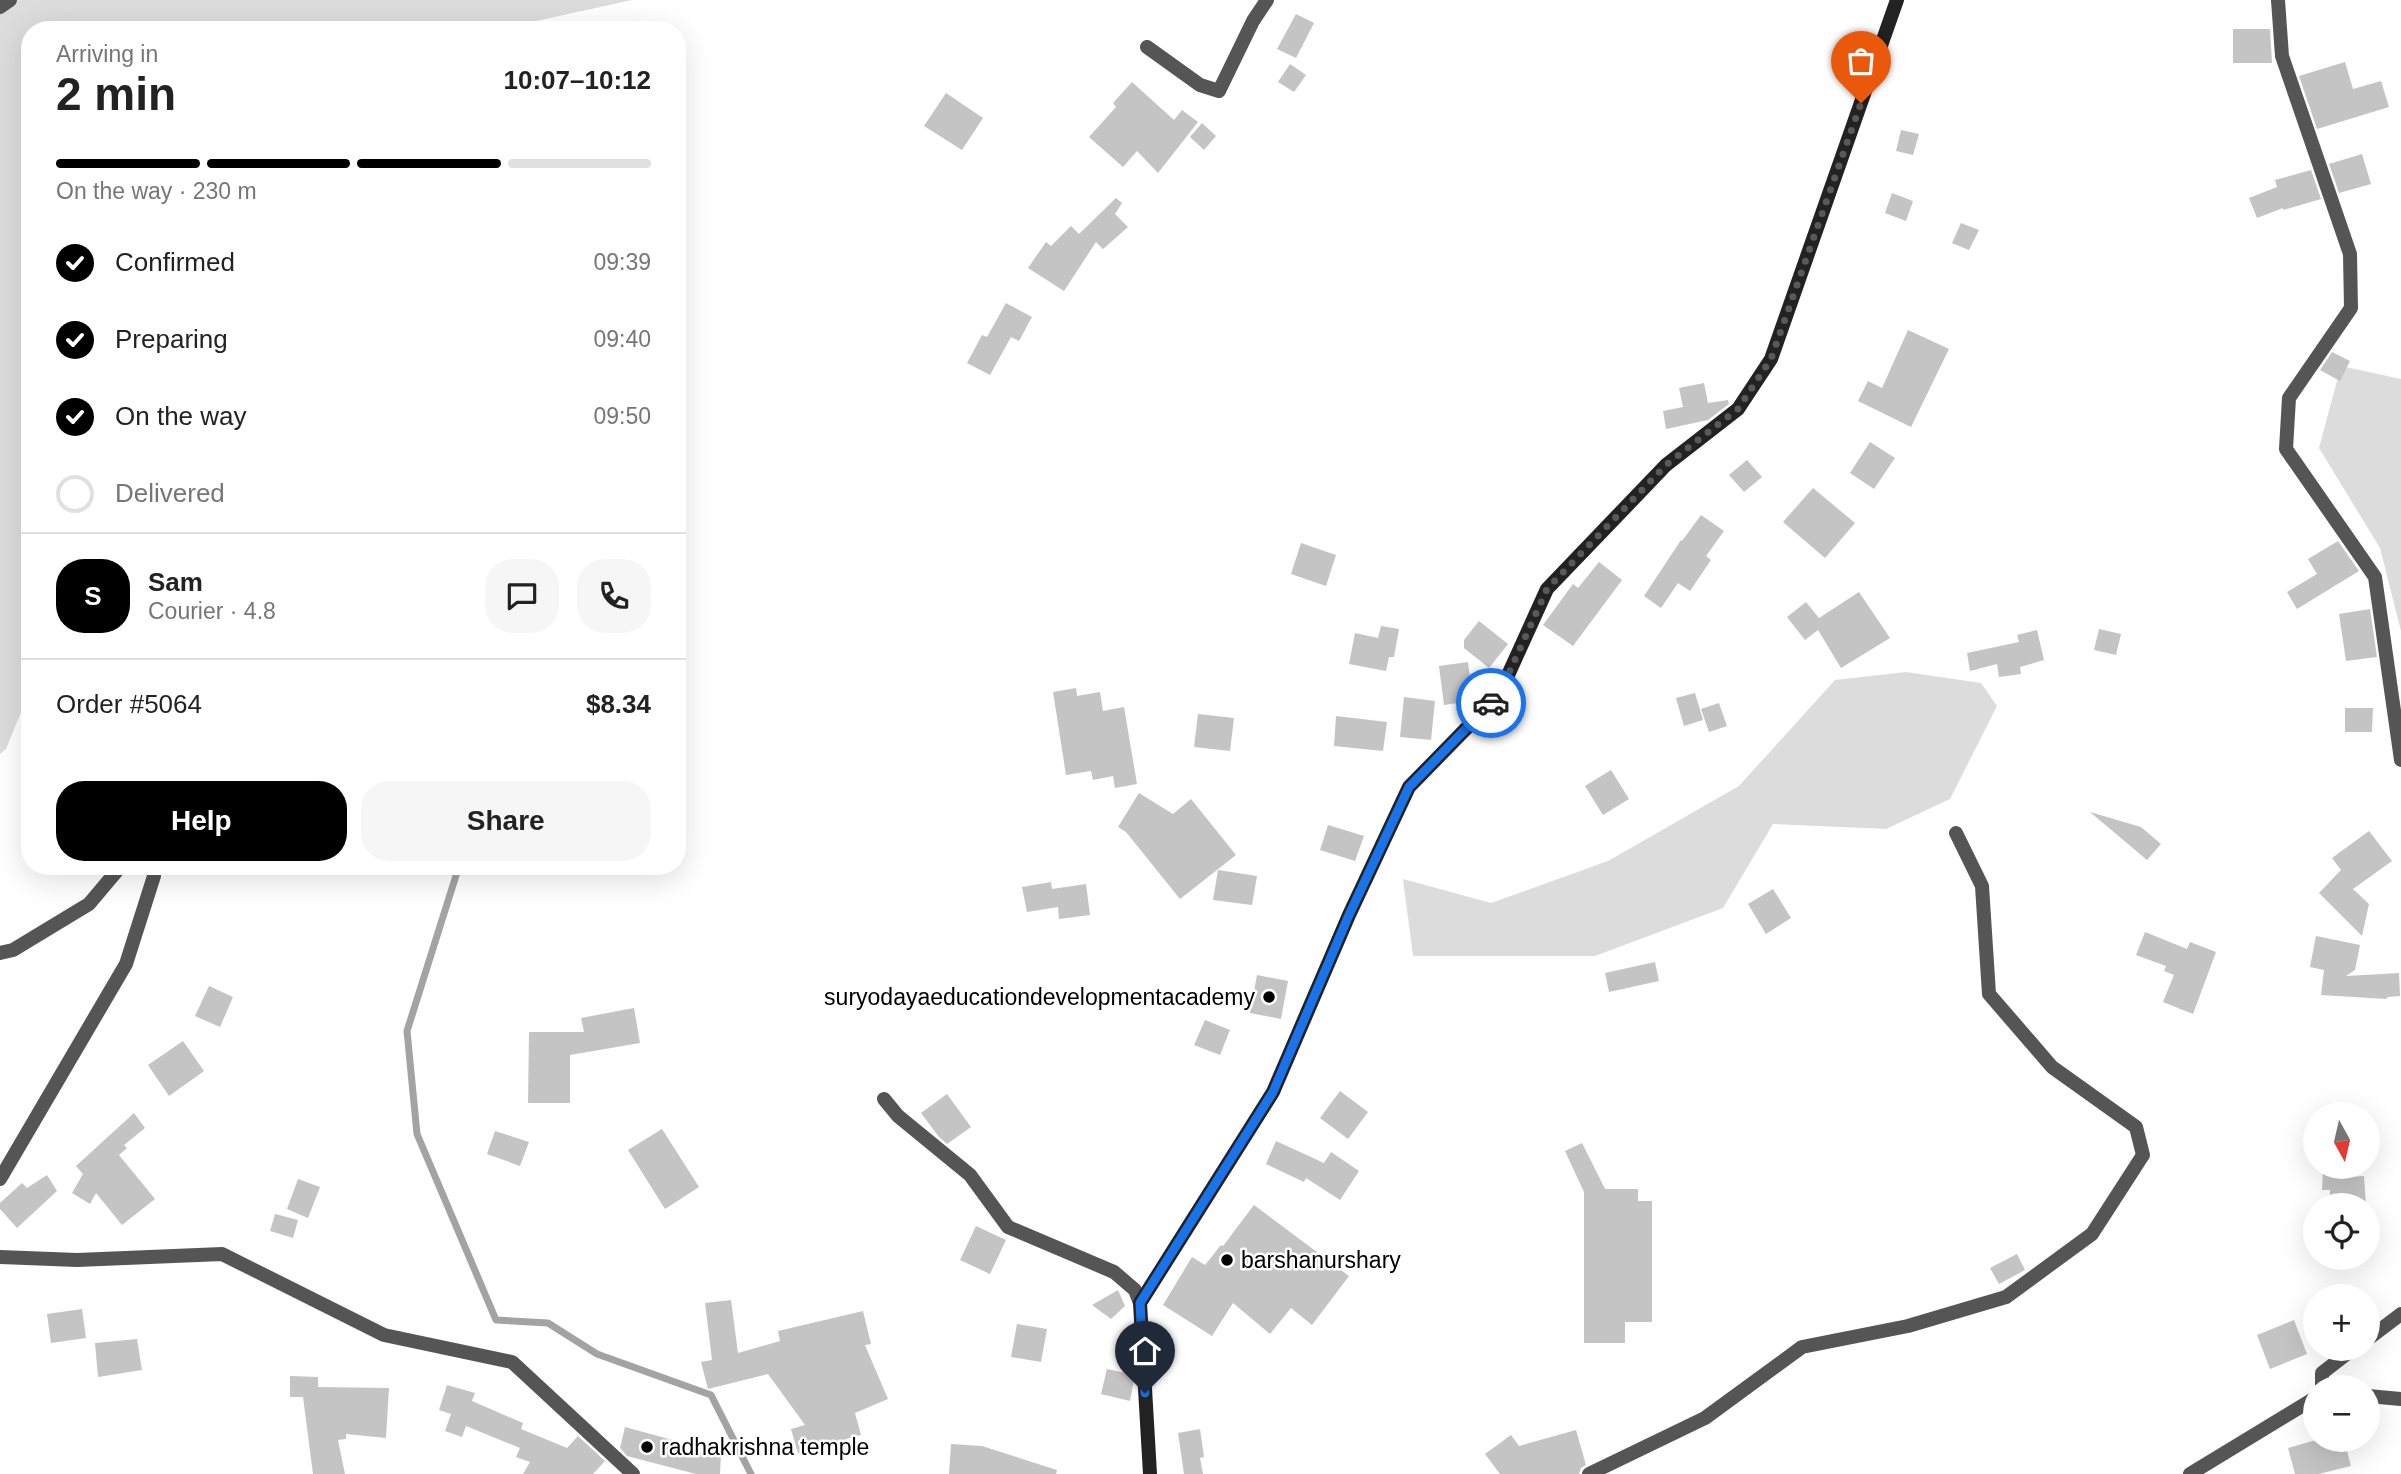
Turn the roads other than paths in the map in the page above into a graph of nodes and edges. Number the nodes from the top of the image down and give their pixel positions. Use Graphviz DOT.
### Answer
graph roads {
  1 [pos="10,0"];
  2 [pos="1267,0"];
  3 [pos="1897,0"];
  4 [pos="2278,0"];
  5 [pos="0,8"];
  6 [pos="1147,47"];
  7 [pos="2401,760"];
  8 [pos="1956,833"];
  9 [pos="113,875"];
  10 [pos="154,875"];
  11 [pos="0,953"];
  12 [pos="884,1099"];
  13 [pos="0,1179"];
  14 [pos="0,1257"];
  15 [pos="1140,1303"];
  16 [pos="2401,1314"];
  17 [pos="2380,1330"];
  18 [pos="2338,1361"];
  19 [pos="2322,1375"];
  20 [pos="2380,1397"];
  21 [pos="2401,1399"];
  22 [pos="2303,1405"];
  23 [pos="633,1474"];
  24 [pos="1150,1474"];
  25 [pos="1589,1474"];
  26 [pos="2190,1474"];
  1 -- 5 [label="street"];
  2 -- 6 [label="street"];
  3 -- 15 [label="street"];
  4 -- 7 [label="street"];
  8 -- 25 [label="street"];
  9 -- 11 [label="street"];
  10 -- 13 [label="street"];
  12 -- 15 [label="street"];
  14 -- 23 [label="street"];
  15 -- 24 [label="street"];
  16 -- 17 [label="street"];
  18 -- 19 [label="street"];
  20 -- 21 [label="street"];
  22 -- 26 [label="street"];
}
